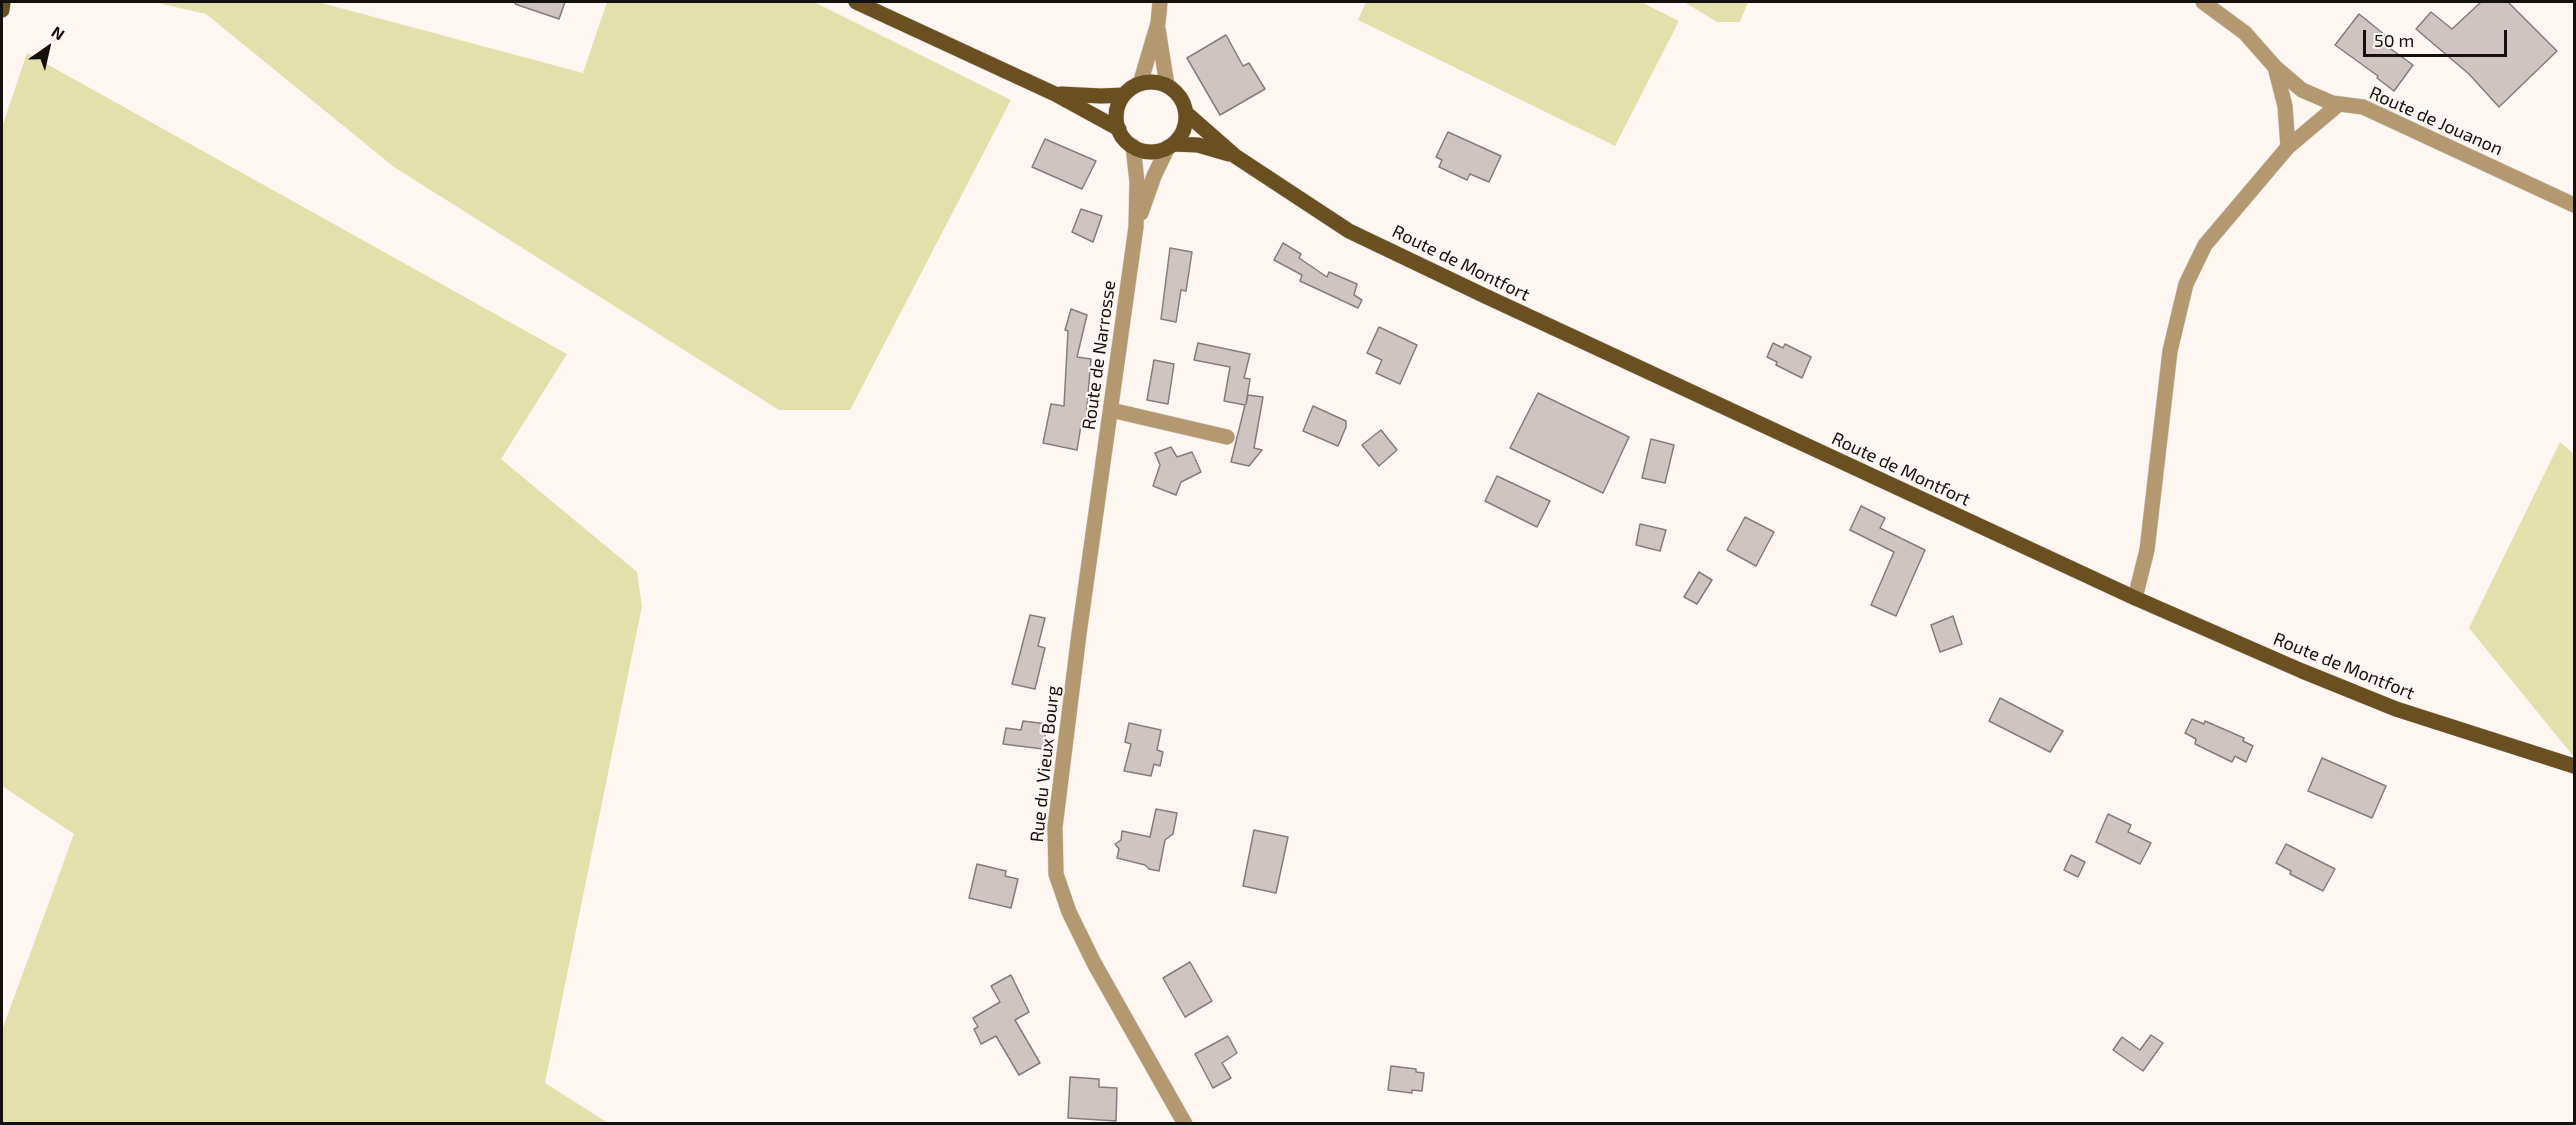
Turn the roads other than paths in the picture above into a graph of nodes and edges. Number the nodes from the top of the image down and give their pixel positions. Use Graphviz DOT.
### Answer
graph roads {
  1 [pos="3,2"];
  2 [pos="856,2"];
  3 [pos="1160,2"];
  4 [pos="2203,2"];
  5 [pos="2,10"];
  6 [pos="1158,23"];
  7 [pos="2275,67"];
  8 [pos="1140,84"];
  9 [pos="1167,86"];
  10 [pos="1055,94"];
  11 [pos="1124,95"];
  12 [pos="2339,104"];
  13 [pos="1186,113"];
  14 [pos="1119,129"];
  15 [pos="1133,146"];
  16 [pos="1171,146"];
  17 [pos="2288,147"];
  18 [pos="1235,156"];
  19 [pos="2574,205"];
  20 [pos="1136,227"];
  21 [pos="1111,410"];
  22 [pos="1227,437"];
  23 [pos="1100,487"];
  24 [pos="2135,598"];
  25 [pos="2574,766"];
  26 [pos="1185,1124"];
  1 -- 5 [label="main road"];
  2 -- 10 [label="main road"];
  3 -- 6 [label="street"];
  4 -- 7 [label="street, Route de Jouanon"];
  6 -- 8 [label="street"];
  6 -- 9 [label="street"];
  7 -- 12 [label="street, Route de Jouanon"];
  7 -- 17 [label="street"];
  8 -- 9 [label="main road"];
  8 -- 11 [label="main road"];
  9 -- 13 [label="main road"];
  10 -- 11 [label="main road"];
  10 -- 14 [label="main road"];
  11 -- 14 [label="main road"];
  12 -- 17 [label="street"];
  12 -- 19 [label="street, Route de Jouanon"];
  13 -- 16 [label="main road"];
  13 -- 18 [label="main road, Route de Montfort"];
  14 -- 15 [label="main road"];
  15 -- 16 [label="main road"];
  15 -- 20 [label="street, Route de Narrosse"];
  16 -- 18 [label="main road, Route de Montfort"];
  16 -- 20 [label="street, Route de Narrosse"];
  17 -- 24 [label="street"];
  18 -- 24 [label="main road, Route de Montfort"];
  20 -- 21 [label="street, Route de Narrosse"];
  21 -- 22 [label="street"];
  21 -- 23 [label="street, Route de Narrosse"];
  23 -- 26 [label="street, Rue du Vieux Bourg"];
  24 -- 25 [label="main road, Route de Montfort"];
}
